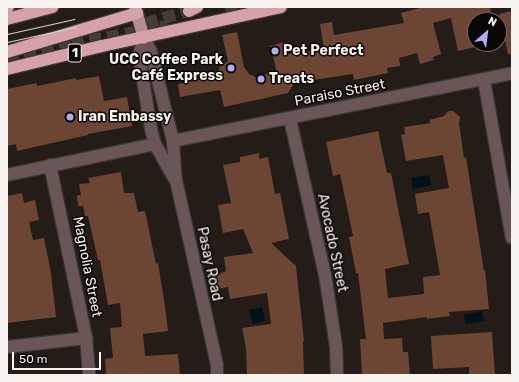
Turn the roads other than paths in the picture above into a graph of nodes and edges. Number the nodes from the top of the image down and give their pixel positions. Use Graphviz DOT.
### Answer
graph roads {
  1 [pos="52,7"];
  2 [pos="281,7"];
  3 [pos="136,10"];
  4 [pos="7,18"];
  5 [pos="144,38"];
  6 [pos="7,52"];
  7 [pos="7,70"];
  8 [pos="512,73"];
  9 [pos="484,80"];
  10 [pos="290,119"];
  11 [pos="173,141"];
  12 [pos="155,144"];
  13 [pos="50,165"];
  14 [pos="7,175"];
  15 [pos="176,180"];
  16 [pos="512,238"];
  17 [pos="86,338"];
  18 [pos="7,347"];
  19 [pos="213,354"];
  20 [pos="89,375"];
  21 [pos="212,375"];
  22 [pos="217,375"];
  23 [pos="337,375"];
  1 -- 4 [label="highway"];
  2 -- 5 [label="highway, 1"];
  3 -- 5 [label="main road"];
  3 -- 6 [label="highway"];
  5 -- 7 [label="highway, 1"];
  5 -- 11 [label="street, Pasay Road"];
  5 -- 12 [label="street, Pasay Road"];
  8 -- 9 [label="street, Paraiso Street"];
  9 -- 10 [label="street, Paraiso Street"];
  9 -- 16 [label="street"];
  10 -- 11 [label="street, Paraiso Street"];
  10 -- 23 [label="street, Avocado Street"];
  11 -- 15 [label="street, Pasay Road"];
  12 -- 13 [label="street"];
  12 -- 15 [label="street, Pasay Road"];
  13 -- 14 [label="street"];
  13 -- 17 [label="street, Magnolia Street"];
  15 -- 19 [label="street, Pasay Road"];
  17 -- 18 [label="street"];
  17 -- 20 [label="street, Magnolia Street"];
  19 -- 21 [label="street, Pasay Road"];
  19 -- 22 [label="street, Pasay Road"];
}
